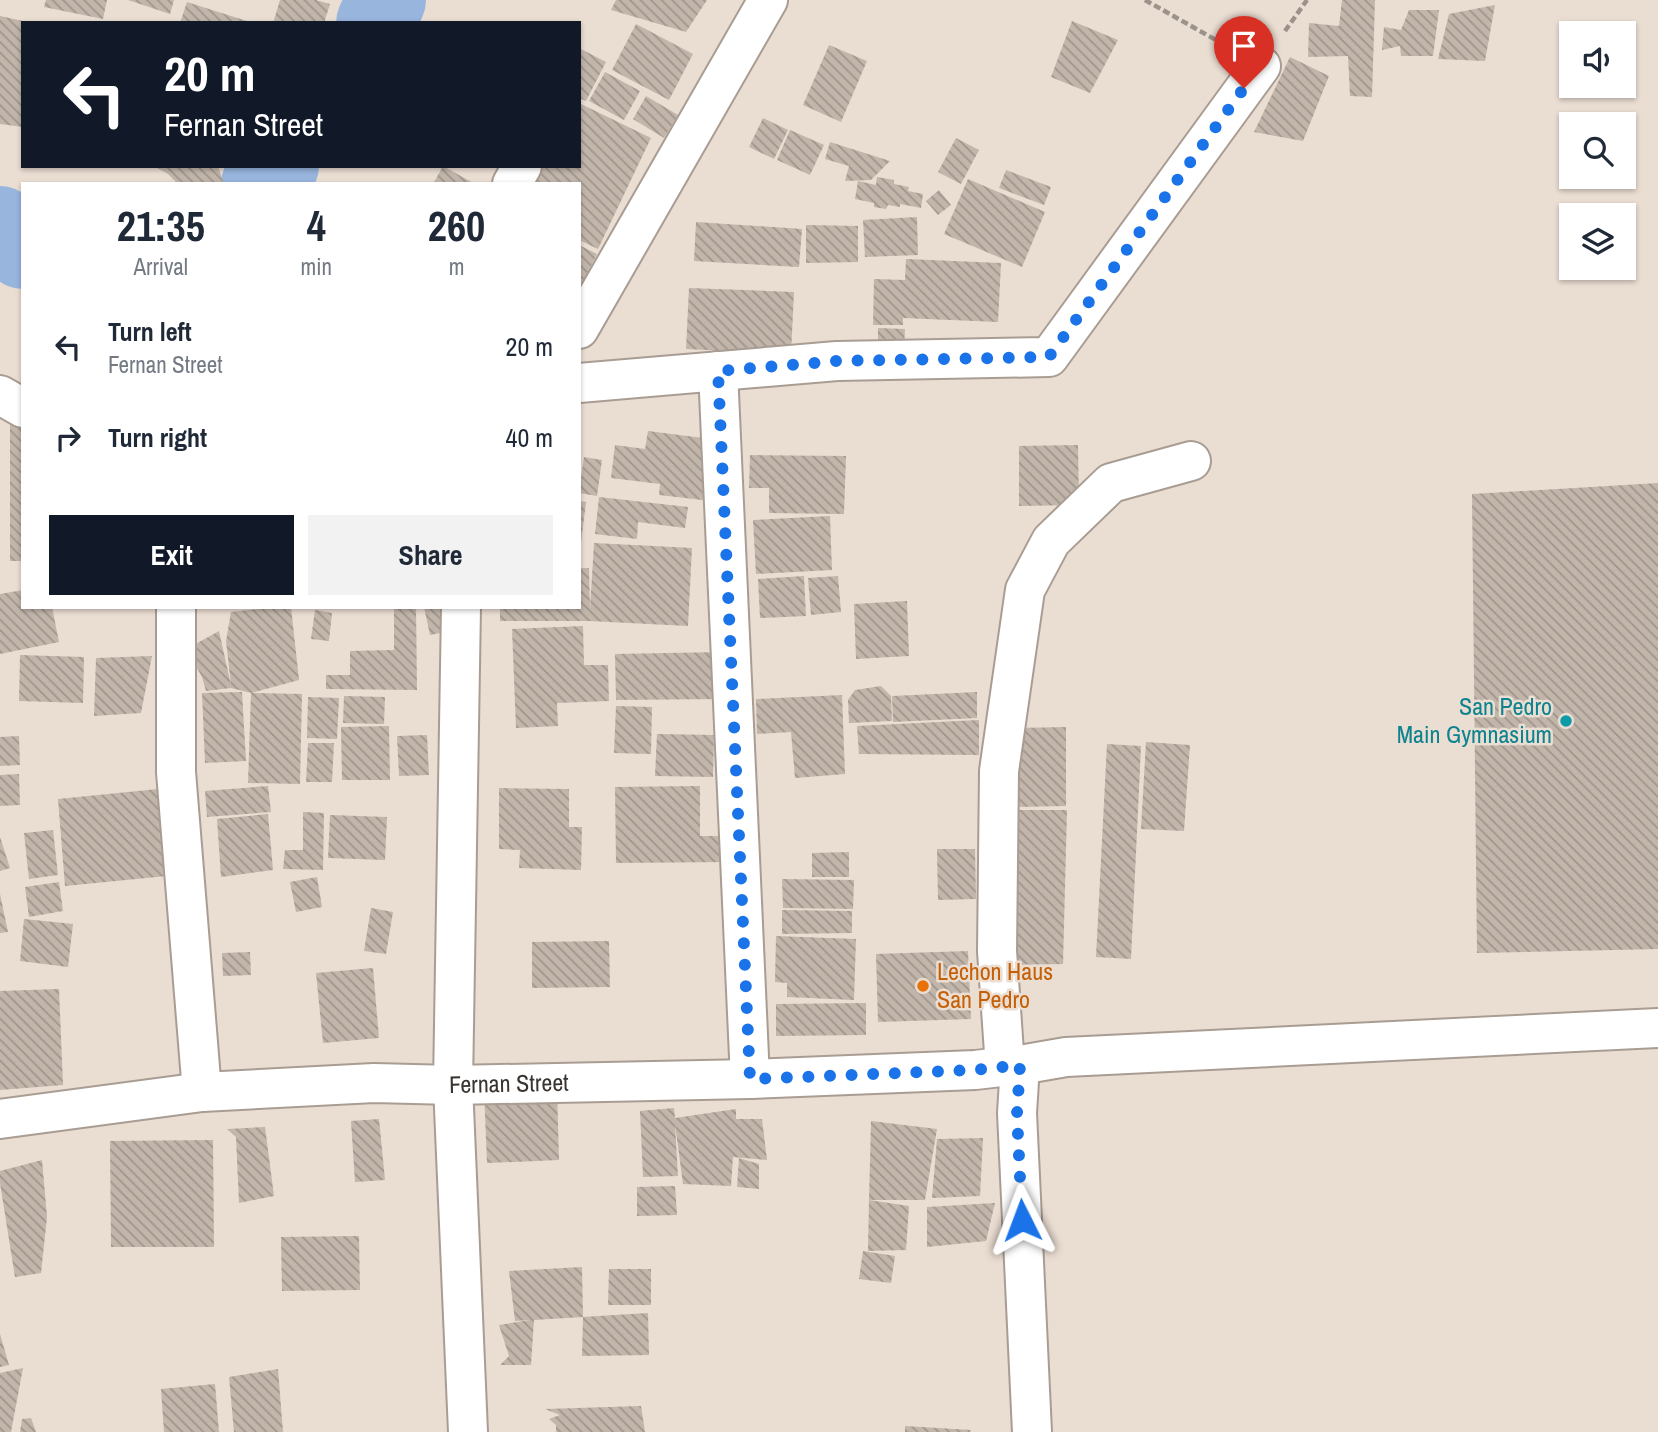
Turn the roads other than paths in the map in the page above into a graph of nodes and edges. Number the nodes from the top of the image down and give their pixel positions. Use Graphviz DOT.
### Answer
graph roads {
  1 [pos="768,0"];
  2 [pos="1261,66"];
  3 [pos="581,326"];
  4 [pos="718,371"];
  5 [pos="581,383"];
  6 [pos="0,395"];
  7 [pos="21,407"];
  8 [pos="1191,461"];
  9 [pos="176,609"];
  10 [pos="461,609"];
  11 [pos="1658,1028"];
  12 [pos="1012,1066"];
  13 [pos="750,1079"];
  14 [pos="453,1085"];
  15 [pos="202,1092"];
  16 [pos="0,1119"];
  17 [pos="468,1432"];
  18 [pos="1032,1432"];
  1 -- 3 [label="street"];
  2 -- 4 [label="street"];
  4 -- 5 [label="street"];
  4 -- 13 [label="street"];
  6 -- 7 [label="street"];
  8 -- 12 [label="street"];
  9 -- 15 [label="street"];
  10 -- 14 [label="street"];
  11 -- 12 [label="street, Fernan Street"];
  12 -- 13 [label="street, Fernan Street"];
  12 -- 18 [label="street"];
  13 -- 14 [label="street, Fernan Street"];
  14 -- 15 [label="street, Fernan Street"];
  14 -- 17 [label="street"];
  15 -- 16 [label="street, Fernan Street"];
}
